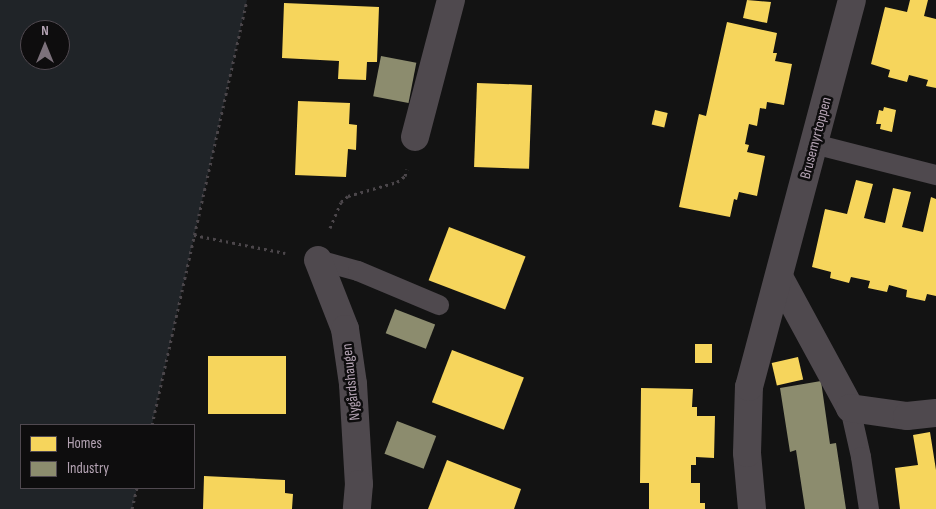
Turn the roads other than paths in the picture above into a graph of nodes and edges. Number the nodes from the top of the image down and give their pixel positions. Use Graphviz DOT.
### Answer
graph roads {
  1 [pos="451,0"];
  2 [pos="852,0"];
  3 [pos="415,137"];
  4 [pos="814,144"];
  5 [pos="936,175"];
  6 [pos="318,260"];
  7 [pos="779,276"];
  8 [pos="439,305"];
  9 [pos="850,408"];
  10 [pos="936,413"];
  11 [pos="357,509"];
  12 [pos="752,509"];
  13 [pos="869,509"];
  1 -- 3 [label="street"];
  2 -- 4 [label="street, Brusemyrtoppen"];
  4 -- 5 [label="lane"];
  4 -- 7 [label="street, Brusemyrtoppen"];
  6 -- 8 [label="lane"];
  6 -- 11 [label="street, Nygårdshaugen"];
  7 -- 9 [label="street"];
  7 -- 12 [label="street, Brusemyrtoppen"];
  9 -- 10 [label="street"];
  9 -- 13 [label="lane"];
}
